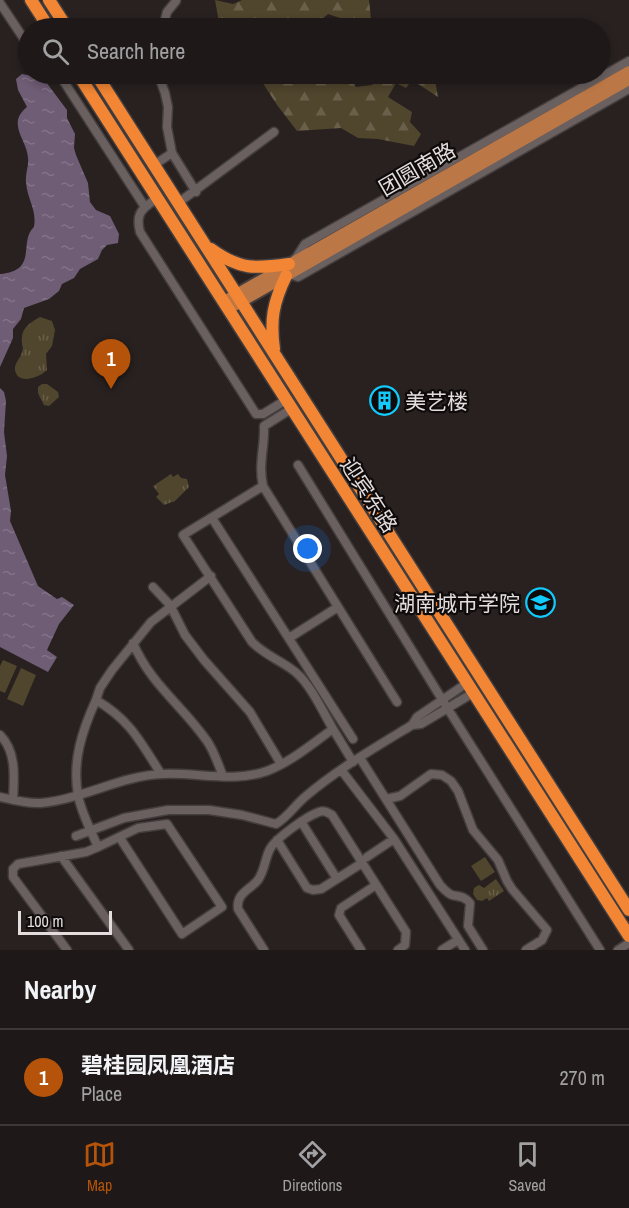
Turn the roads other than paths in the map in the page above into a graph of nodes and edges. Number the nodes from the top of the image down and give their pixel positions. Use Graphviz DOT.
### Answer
graph roads {
  1 [pos="31,0"];
  2 [pos="49,0"];
  3 [pos="176,1"];
  4 [pos="0,3"];
  5 [pos="43,18"];
  6 [pos="61,18"];
  7 [pos="166,18"];
  8 [pos="18,29"];
  9 [pos="629,61"];
  10 [pos="611,71"];
  11 [pos="629,71"];
  12 [pos="629,80"];
  13 [pos="611,82"];
  14 [pos="65,84"];
  15 [pos="84,84"];
  16 [pos="102,84"];
  17 [pos="161,84"];
  18 [pos="588,84"];
  19 [pos="607,84"];
  20 [pos="629,89"];
  21 [pos="274,132"];
  22 [pos="172,153"];
  23 [pos="154,165"];
  24 [pos="196,192"];
  25 [pos="157,198"];
  26 [pos="178,203"];
  27 [pos="145,207"];
  28 [pos="205,245"];
  29 [pos="290,269"];
  30 [pos="239,298"];
  31 [pos="226,305"];
  32 [pos="274,353"];
  33 [pos="288,404"];
  34 [pos="298,465"];
  35 [pos="263,486"];
  36 [pos="212,518"];
  37 [pos="211,576"];
  38 [pos="153,587"];
  39 [pos="170,605"];
  40 [pos="338,607"];
  41 [pos="289,638"];
  42 [pos="133,644"];
  43 [pos="470,688"];
  44 [pos="96,700"];
  45 [pos="397,702"];
  46 [pos="445,704"];
  47 [pos="333,729"];
  48 [pos="0,735"];
  49 [pos="353,739"];
  50 [pos="357,760"];
  51 [pos="281,764"];
  52 [pos="342,771"];
  53 [pos="160,774"];
  54 [pos="223,776"];
  55 [pos="78,796"];
  56 [pos="0,797"];
  57 [pos="386,798"];
  58 [pos="13,800"];
  59 [pos="302,822"];
  60 [pos="91,830"];
  61 [pos="76,836"];
  62 [pos="120,838"];
  63 [pos="394,839"];
  64 [pos="277,840"];
  65 [pos="98,847"];
  66 [pos="61,856"];
  67 [pos="364,860"];
  68 [pos="337,879"];
  69 [pos="376,885"];
  70 [pos="629,910"];
  71 [pos="629,936"];
  72 [pos="458,940"];
  73 [pos="629,943"];
  74 [pos="67,950"];
  75 [pos="129,950"];
  76 [pos="264,950"];
  77 [pos="361,950"];
  78 [pos="398,950"];
  79 [pos="442,950"];
  80 [pos="465,950"];
  81 [pos="483,950"];
  82 [pos="526,950"];
  83 [pos="600,950"];
  84 [pos="618,950"];
  1 -- 5 [label="highway"];
  2 -- 6 [label="highway"];
  3 -- 7 [label="street"];
  4 -- 8 [label="street"];
  9 -- 10 [label="street"];
  11 -- 13 [label="main road, 团圆南路"];
  12 -- 29 [label="main road, 团圆南路"];
  14 -- 27 [label="street"];
  15 -- 25 [label="highway, 迎宾东路"];
  16 -- 23 [label="highway, 迎宾东路"];
  17 -- 22 [label="street"];
  18 -- 29 [label="street"];
  19 -- 29 [label="main road, 团圆南路"];
  20 -- 29 [label="street"];
  21 -- 24 [label="street"];
  22 -- 23 [label="street"];
  22 -- 24 [label="street"];
  23 -- 26 [label="highway, 迎宾东路"];
  24 -- 26 [label="street"];
  25 -- 27 [label="street"];
  25 -- 31 [label="highway, 迎宾东路"];
  26 -- 28 [label="highway, 迎宾东路"];
  27 -- 33 [label="street"];
  28 -- 29 [label="highway"];
  28 -- 30 [label="highway, 迎宾东路"];
  29 -- 30 [label="main road, 团圆南路"];
  29 -- 32 [label="highway"];
  30 -- 31 [label="main road, 团圆南路"];
  30 -- 32 [label="highway, 迎宾东路"];
  31 -- 33 [label="highway, 迎宾东路"];
  32 -- 70 [label="highway, 迎宾东路"];
  33 -- 35 [label="street"];
  33 -- 43 [label="highway, 迎宾东路"];
  34 -- 46 [label="street"];
  35 -- 36 [label="street"];
  35 -- 40 [label="street"];
  36 -- 37 [label="street"];
  36 -- 41 [label="street"];
  37 -- 39 [label="street"];
  37 -- 47 [label="street"];
  38 -- 39 [label="street"];
  39 -- 42 [label="street"];
  39 -- 51 [label="street"];
  40 -- 41 [label="street"];
  40 -- 45 [label="street"];
  41 -- 49 [label="street"];
  42 -- 44 [label="street"];
  42 -- 54 [label="street"];
  43 -- 46 [label="street"];
  43 -- 71 [label="highway, 迎宾东路"];
  44 -- 53 [label="street"];
  44 -- 55 [label="street"];
  46 -- 50 [label="street"];
  46 -- 83 [label="street"];
  47 -- 50 [label="street"];
  47 -- 51 [label="street"];
  48 -- 58 [label="street"];
  50 -- 52 [label="street"];
  50 -- 57 [label="street"];
  51 -- 54 [label="street"];
  52 -- 60 [label="street"];
  52 -- 63 [label="street"];
  53 -- 54 [label="street"];
  53 -- 55 [label="street"];
  55 -- 58 [label="street"];
  55 -- 60 [label="street"];
  56 -- 58 [label="street"];
  57 -- 81 [label="street"];
  57 -- 82 [label="street"];
  59 -- 64 [label="street"];
  59 -- 67 [label="street"];
  59 -- 68 [label="street"];
  60 -- 61 [label="street"];
  60 -- 65 [label="street"];
  62 -- 62 [label="street"];
  62 -- 65 [label="street"];
  63 -- 67 [label="street"];
  63 -- 72 [label="street"];
  64 -- 68 [label="street"];
  64 -- 76 [label="street"];
  65 -- 66 [label="street"];
  66 -- 74 [label="street"];
  66 -- 75 [label="street"];
  67 -- 68 [label="street"];
  67 -- 69 [label="street"];
  69 -- 77 [label="street"];
  69 -- 78 [label="street"];
  72 -- 79 [label="street"];
  72 -- 80 [label="street"];
  73 -- 84 [label="street"];
}
